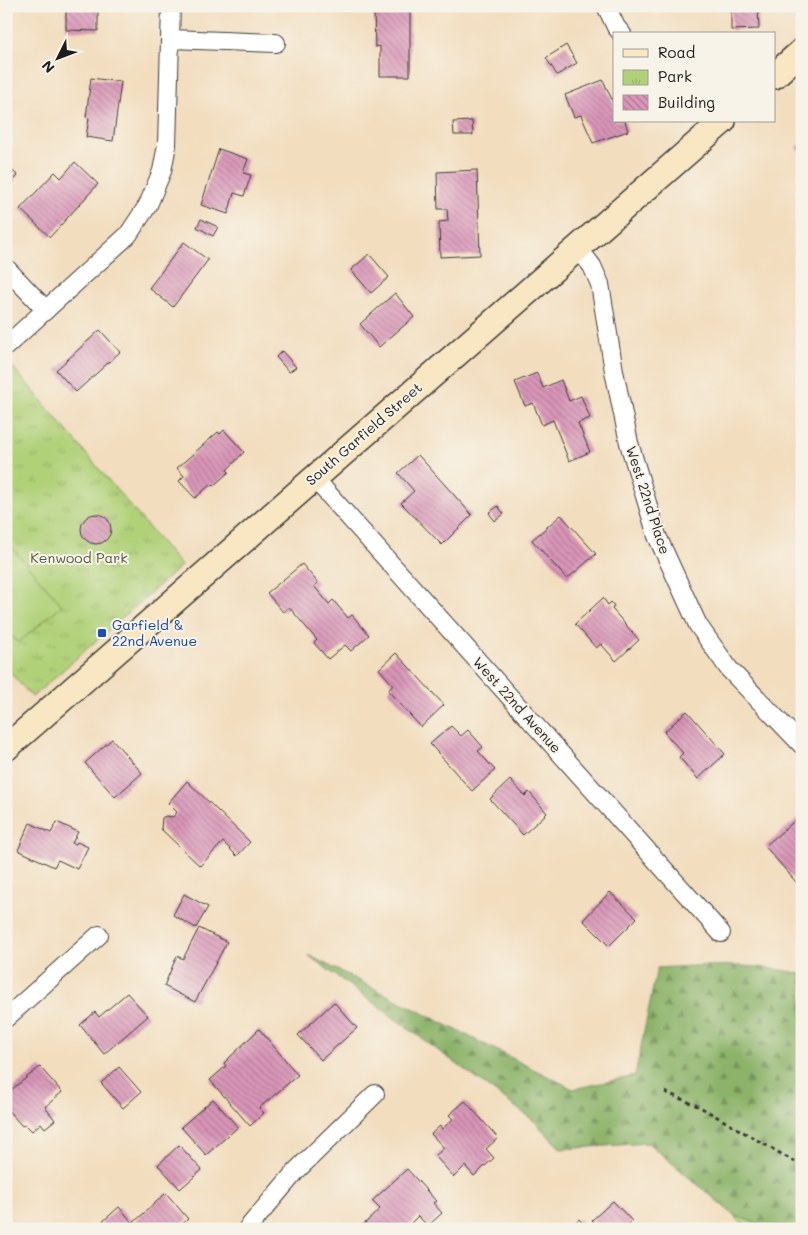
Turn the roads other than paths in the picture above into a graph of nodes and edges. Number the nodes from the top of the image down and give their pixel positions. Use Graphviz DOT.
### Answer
graph roads {
  1 [pos="171,6"];
  2 [pos="606,6"];
  3 [pos="619,30"];
  4 [pos="171,38"];
  5 [pos="276,43"];
  6 [pos="802,51"];
  7 [pos="776,74"];
  8 [pos="714,124"];
  9 [pos="578,248"];
  10 [pos="6,268"];
  11 [pos="46,310"];
  12 [pos="6,346"];
  13 [pos="314,478"];
  14 [pos="802,745"];
  15 [pos="6,748"];
  16 [pos="721,933"];
  17 [pos="99,935"];
  18 [pos="6,1018"];
  19 [pos="375,1094"];
  20 [pos="247,1229"];
  1 -- 4 [label="street"];
  2 -- 3 [label="street"];
  4 -- 5 [label="street"];
  4 -- 11 [label="street"];
  6 -- 7 [label="street"];
  8 -- 9 [label="street, South Garfield Street"];
  9 -- 13 [label="street, South Garfield Street"];
  9 -- 14 [label="street, West 22nd Place"];
  10 -- 11 [label="street"];
  11 -- 12 [label="street"];
  13 -- 15 [label="street, South Garfield Street"];
  13 -- 16 [label="street, West 22nd Avenue"];
  17 -- 18 [label="street"];
  19 -- 20 [label="street"];
}
